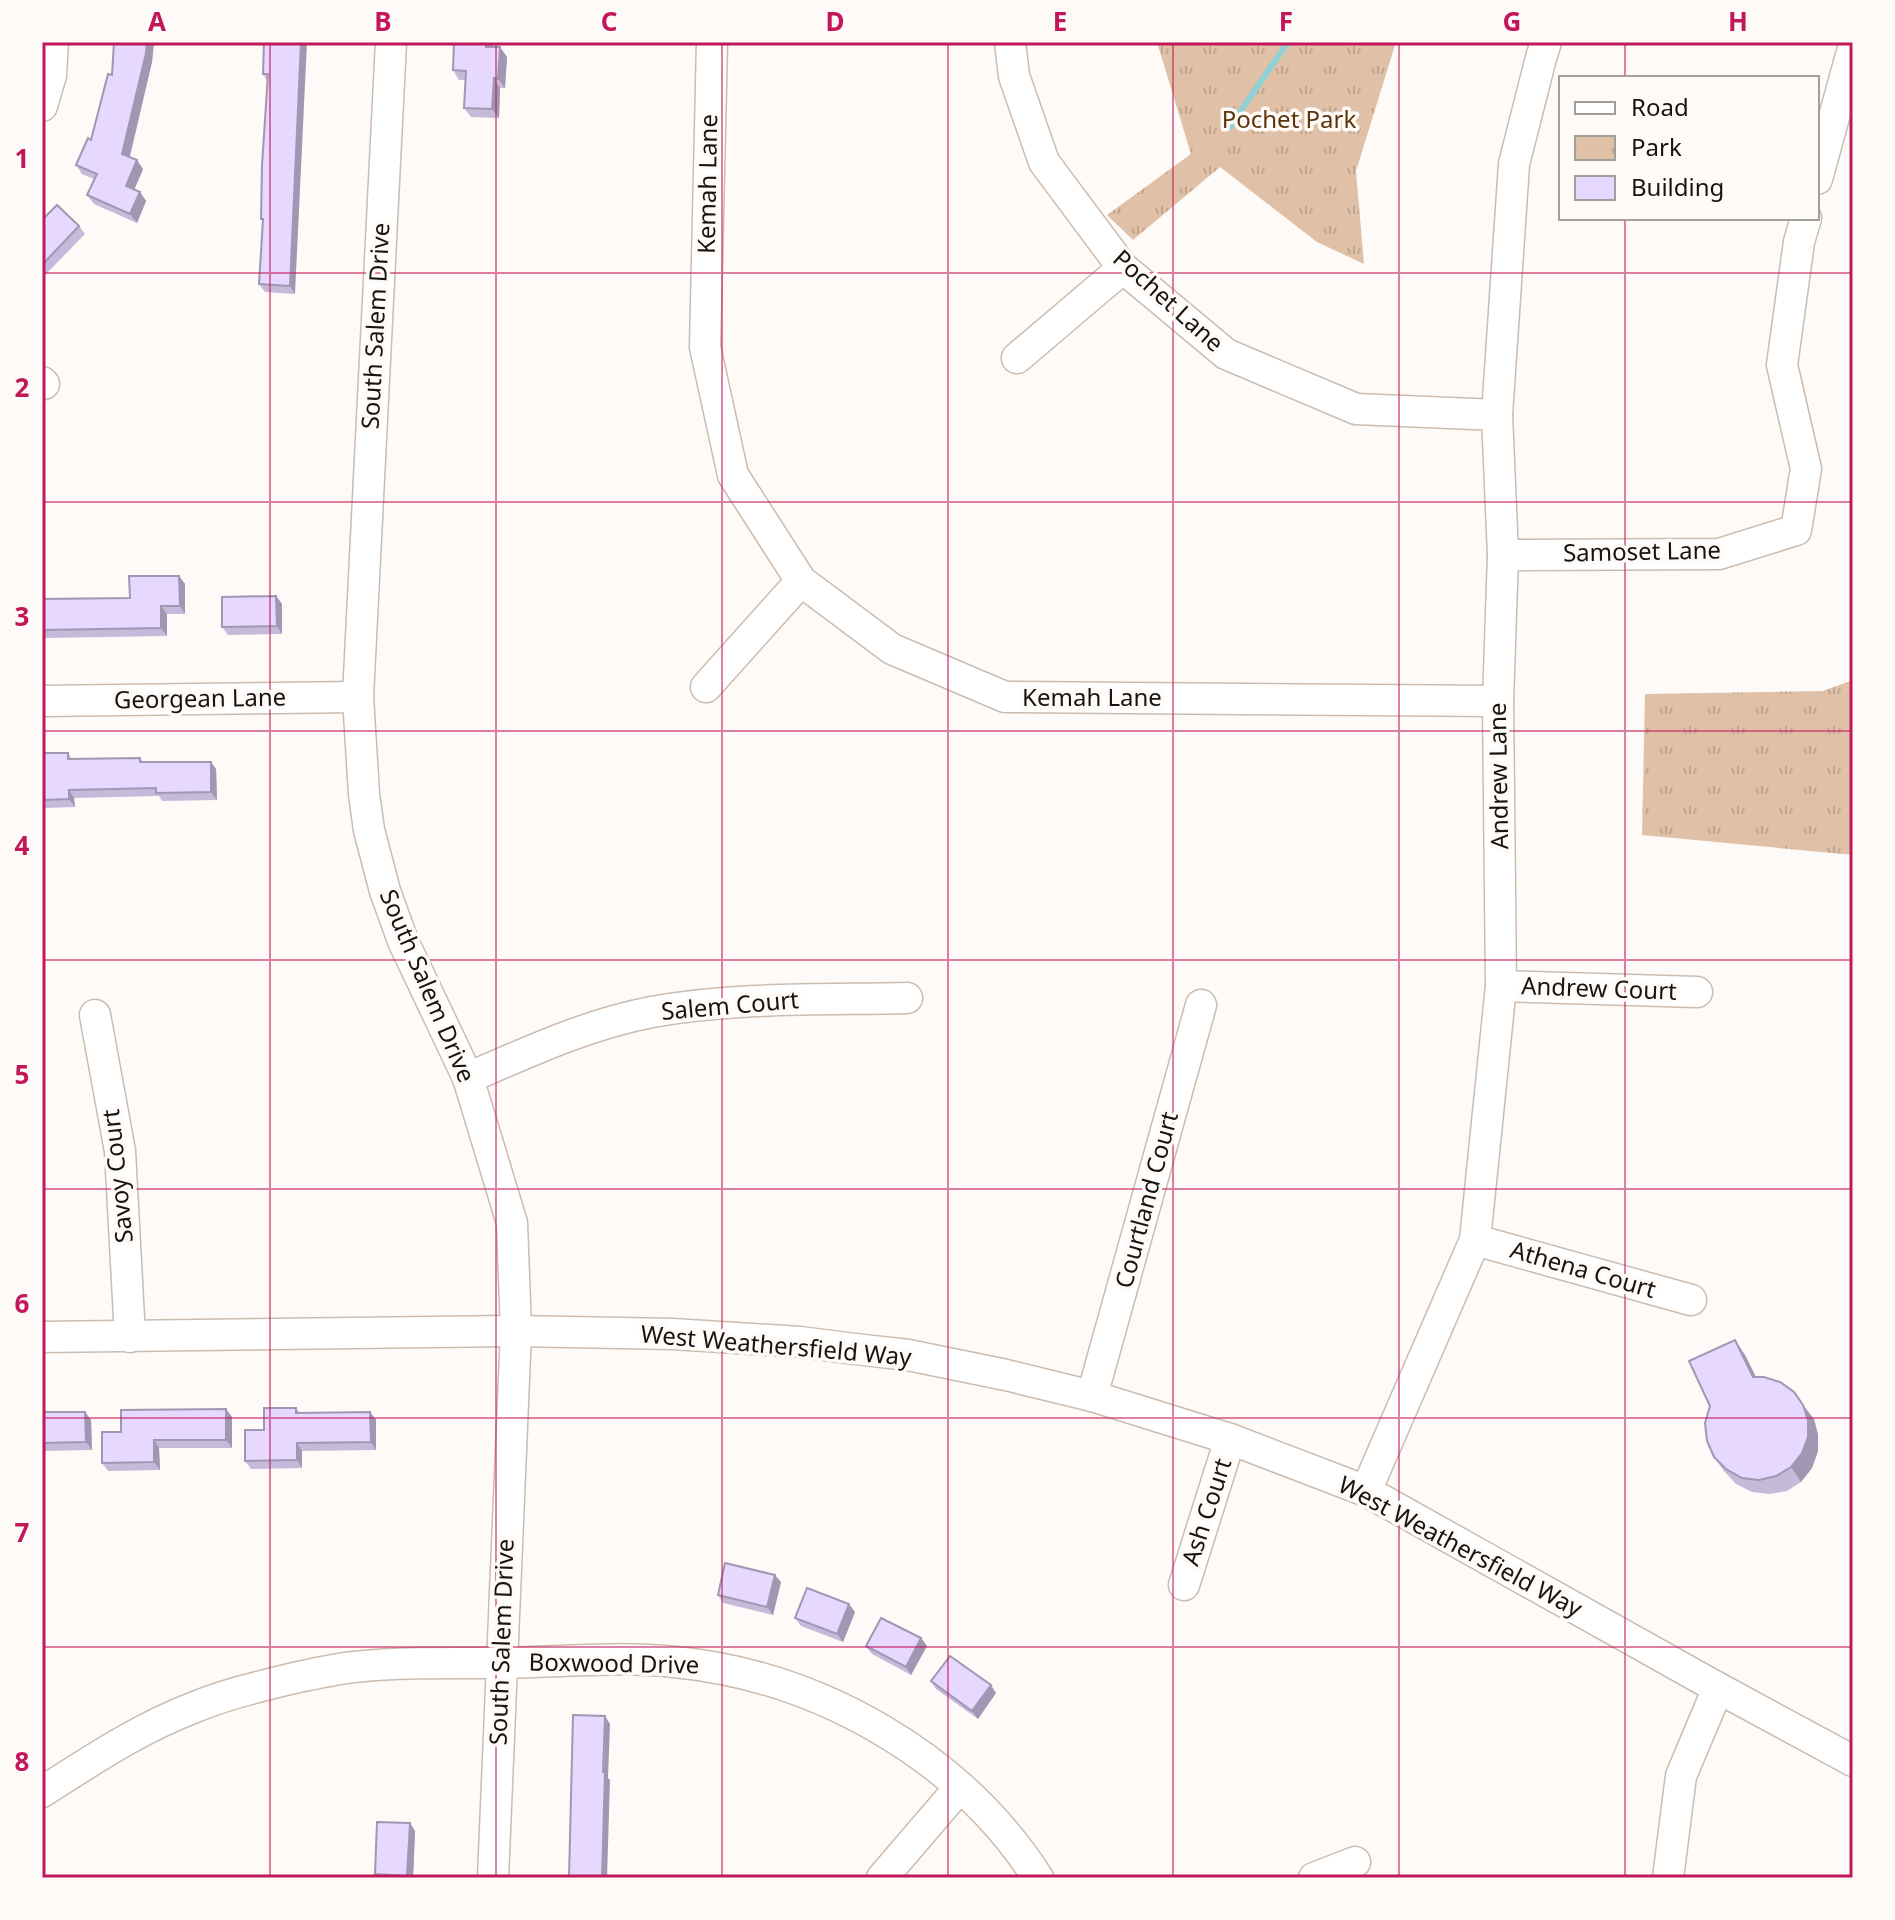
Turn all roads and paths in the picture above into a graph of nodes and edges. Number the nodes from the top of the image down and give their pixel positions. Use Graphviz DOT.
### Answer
graph roads {
  1 [pos="53,42"];
  2 [pos="391,42"];
  3 [pos="712,42"];
  4 [pos="1010,42"];
  5 [pos="1546,42"];
  6 [pos="1853,48"];
  7 [pos="42,106"];
  8 [pos="1819,172"];
  9 [pos="1805,220"];
  10 [pos="1123,268"];
  11 [pos="1017,358"];
  12 [pos="1497,415"];
  13 [pos="1503,555"];
  14 [pos="801,581"];
  15 [pos="706,687"];
  16 [pos="358,697"];
  17 [pos="42,701"];
  18 [pos="1498,701"];
  19 [pos="1501,986"];
  20 [pos="1697,992"];
  21 [pos="907,998"];
  22 [pos="1201,1005"];
  23 [pos="95,1015"];
  24 [pos="468,1078"];
  25 [pos="1475,1240"];
  26 [pos="1691,1300"];
  27 [pos="516,1331"];
  28 [pos="42,1337"];
  29 [pos="130,1337"];
  30 [pos="1092,1396"];
  31 [pos="1230,1439"];
  32 [pos="1366,1491"];
  33 [pos="1184,1585"];
  34 [pos="500,1663"];
  35 [pos="1718,1688"];
  36 [pos="1853,1761"];
  37 [pos="960,1787"];
  38 [pos="42,1792"];
  39 [pos="1355,1862"];
  40 [pos="493,1878"];
  41 [pos="882,1878"];
  42 [pos="1038,1878"];
  43 [pos="1314,1878"];
  44 [pos="1668,1878"];
  1 -- 7 [label="street"];
  2 -- 16 [label="street, South Salem Drive"];
  3 -- 14 [label="street, Kemah Lane"];
  4 -- 10 [label="street, Pochet Lane"];
  5 -- 12 [label="street, Andrew Lane"];
  6 -- 8 [label="street"];
  9 -- 13 [label="street, Samoset Lane"];
  10 -- 11 [label="street"];
  10 -- 12 [label="street, Pochet Lane"];
  12 -- 13 [label="street, Andrew Lane"];
  13 -- 18 [label="street, Andrew Lane"];
  14 -- 15 [label="street"];
  14 -- 18 [label="street, Kemah Lane"];
  16 -- 17 [label="street, Georgean Lane"];
  16 -- 24 [label="street, South Salem Drive"];
  18 -- 19 [label="street, Andrew Lane"];
  19 -- 20 [label="street, Andrew Court"];
  19 -- 25 [label="street, Andrew Lane"];
  21 -- 24 [label="street, Salem Court"];
  22 -- 30 [label="street, Courtland Court"];
  23 -- 29 [label="street, Savoy Court"];
  24 -- 27 [label="street, South Salem Drive"];
  25 -- 26 [label="street, Athena Court"];
  25 -- 32 [label="street, Andrew Lane"];
  27 -- 29 [label="street, West Weathersfield Way"];
  27 -- 30 [label="street, West Weathersfield Way"];
  27 -- 34 [label="street, South Salem Drive"];
  28 -- 29 [label="street, West Weathersfield Way"];
  30 -- 31 [label="street, West Weathersfield Way"];
  31 -- 32 [label="street, West Weathersfield Way"];
  31 -- 33 [label="street, Ash Court"];
  32 -- 35 [label="street, West Weathersfield Way"];
  34 -- 37 [label="street, Boxwood Drive"];
  34 -- 38 [label="street, Boxwood Drive"];
  34 -- 40 [label="street, South Salem Drive"];
  35 -- 36 [label="street, West Weathersfield Way"];
  35 -- 44 [label="street"];
  37 -- 41 [label="street"];
  37 -- 42 [label="street, Boxwood Drive"];
  39 -- 43 [label="street"];
}
